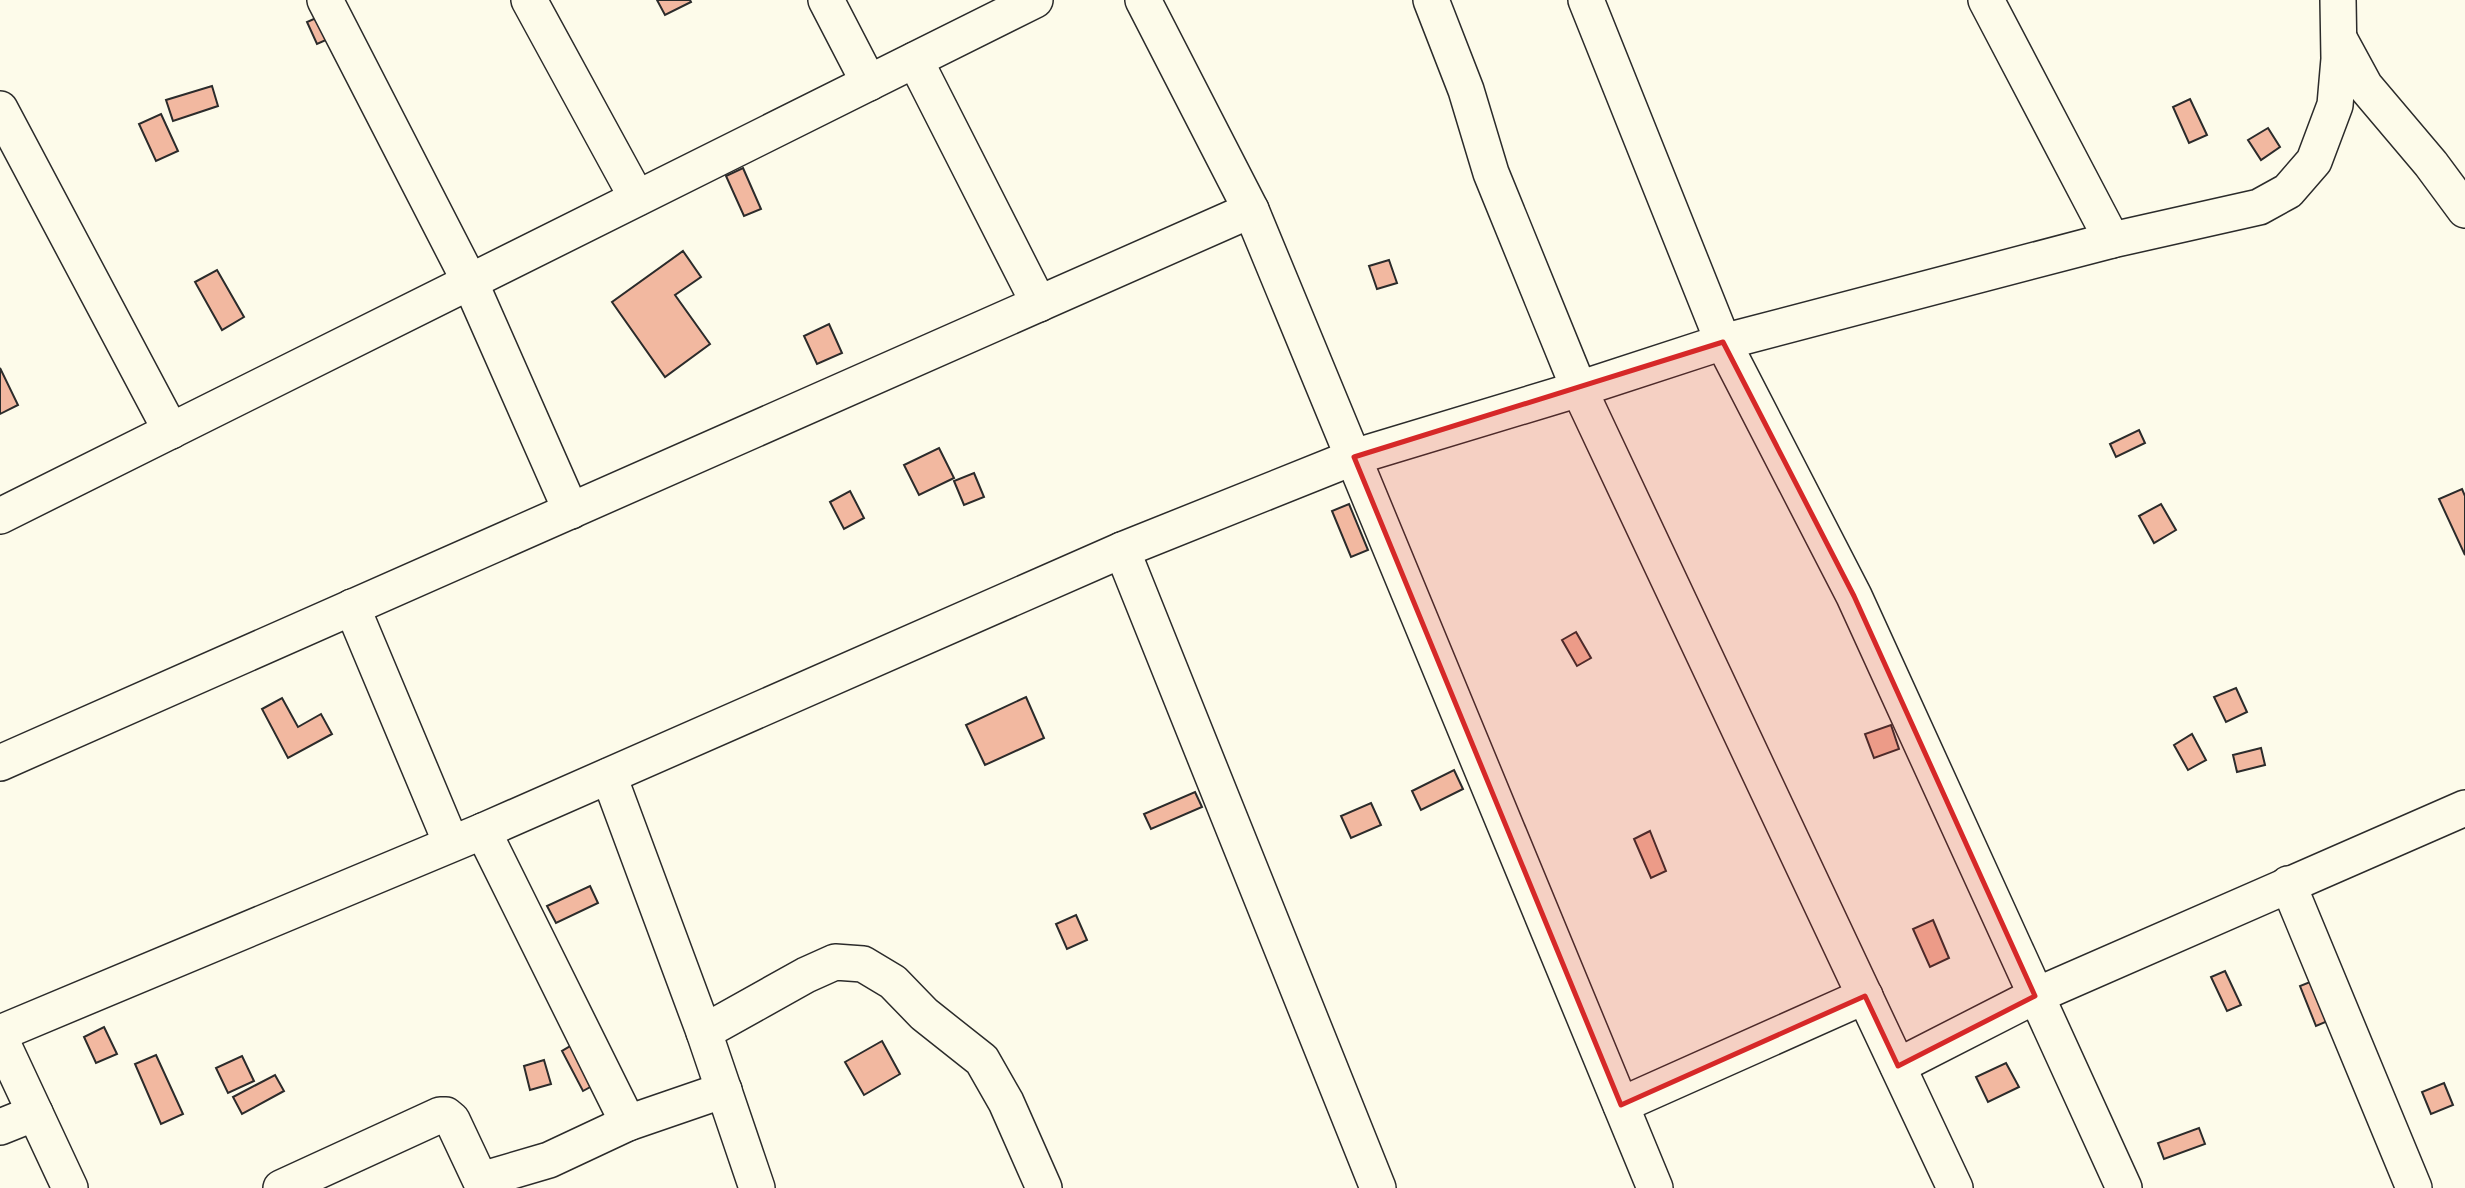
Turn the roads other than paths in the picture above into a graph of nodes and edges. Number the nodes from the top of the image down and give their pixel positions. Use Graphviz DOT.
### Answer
graph roads {
  1 [pos="325,0"];
  2 [pos="529,0"];
  3 [pos="826,0"];
  4 [pos="1035,0"];
  5 [pos="1143,0"];
  6 [pos="1431,0"];
  7 [pos="1586,0"];
  8 [pos="1986,0"];
  9 [pos="2338,0"];
  10 [pos="2340,40"];
  11 [pos="915,60"];
  12 [pos="869,83"];
  13 [pos="0,109"];
  14 [pos="638,198"];
  15 [pos="1251,210"];
  16 [pos="2465,210"];
  17 [pos="2112,240"];
  18 [pos="470,282"];
  19 [pos="1039,304"];
  20 [pos="1723,342"];
  21 [pos="1579,389"];
  22 [pos="171,430"];
  23 [pos="1354,457"];
  24 [pos="571,511"];
  25 [pos="0,516"];
  26 [pos="1122,550"];
  27 [pos="352,607"];
  28 [pos="0,763"];
  29 [pos="609,776"];
  30 [pos="2461,820"];
  31 [pos="467,837"];
  32 [pos="2288,884"];
  33 [pos="1865,996"];
  34 [pos="2035,996"];
  35 [pos="704,1032"];
  36 [pos="0,1035"];
  37 [pos="1898,1066"];
  38 [pos="724,1090"];
  39 [pos="1621,1105"];
  40 [pos="35,1113"];
  41 [pos="628,1124"];
  42 [pos="0,1128"];
  43 [pos="482,1184"];
  44 [pos="70,1188"];
  45 [pos="281,1188"];
  46 [pos="758,1188"];
  47 [pos="1044,1188"];
  48 [pos="1378,1188"];
  49 [pos="1655,1188"];
  50 [pos="1955,1188"];
  51 [pos="2124,1188"];
  52 [pos="2414,1188"];
  1 -- 18 [label="street"];
  2 -- 14 [label="street"];
  3 -- 12 [label="street"];
  4 -- 11 [label="street"];
  5 -- 15 [label="street"];
  6 -- 21 [label="street"];
  7 -- 20 [label="street"];
  8 -- 17 [label="street"];
  9 -- 10 [label="street"];
  10 -- 16 [label="street"];
  10 -- 17 [label="street"];
  11 -- 12 [label="street"];
  11 -- 19 [label="street"];
  12 -- 14 [label="street"];
  13 -- 22 [label="street"];
  14 -- 18 [label="street"];
  15 -- 19 [label="street"];
  15 -- 23 [label="street"];
  17 -- 20 [label="street"];
  18 -- 22 [label="street"];
  18 -- 24 [label="street"];
  19 -- 24 [label="street"];
  20 -- 21 [label="street"];
  20 -- 34 [label="street"];
  21 -- 23 [label="street"];
  21 -- 33 [label="street"];
  22 -- 25 [label="street"];
  23 -- 26 [label="street"];
  23 -- 39 [label="street"];
  24 -- 27 [label="street"];
  26 -- 29 [label="street"];
  26 -- 48 [label="street"];
  27 -- 28 [label="street"];
  27 -- 31 [label="street"];
  29 -- 31 [label="street"];
  29 -- 35 [label="street"];
  30 -- 32 [label="street"];
  31 -- 36 [label="street"];
  31 -- 41 [label="street"];
  32 -- 34 [label="street"];
  32 -- 52 [label="street"];
  33 -- 37 [label="street"];
  33 -- 39 [label="street"];
  34 -- 37 [label="street"];
  34 -- 51 [label="street"];
  35 -- 38 [label="street"];
  35 -- 47 [label="street"];
  36 -- 40 [label="street"];
  37 -- 50 [label="street"];
  38 -- 41 [label="street"];
  38 -- 46 [label="street"];
  39 -- 49 [label="street"];
  40 -- 42 [label="street"];
  40 -- 44 [label="street"];
  41 -- 43 [label="street"];
  43 -- 45 [label="street"];
}
